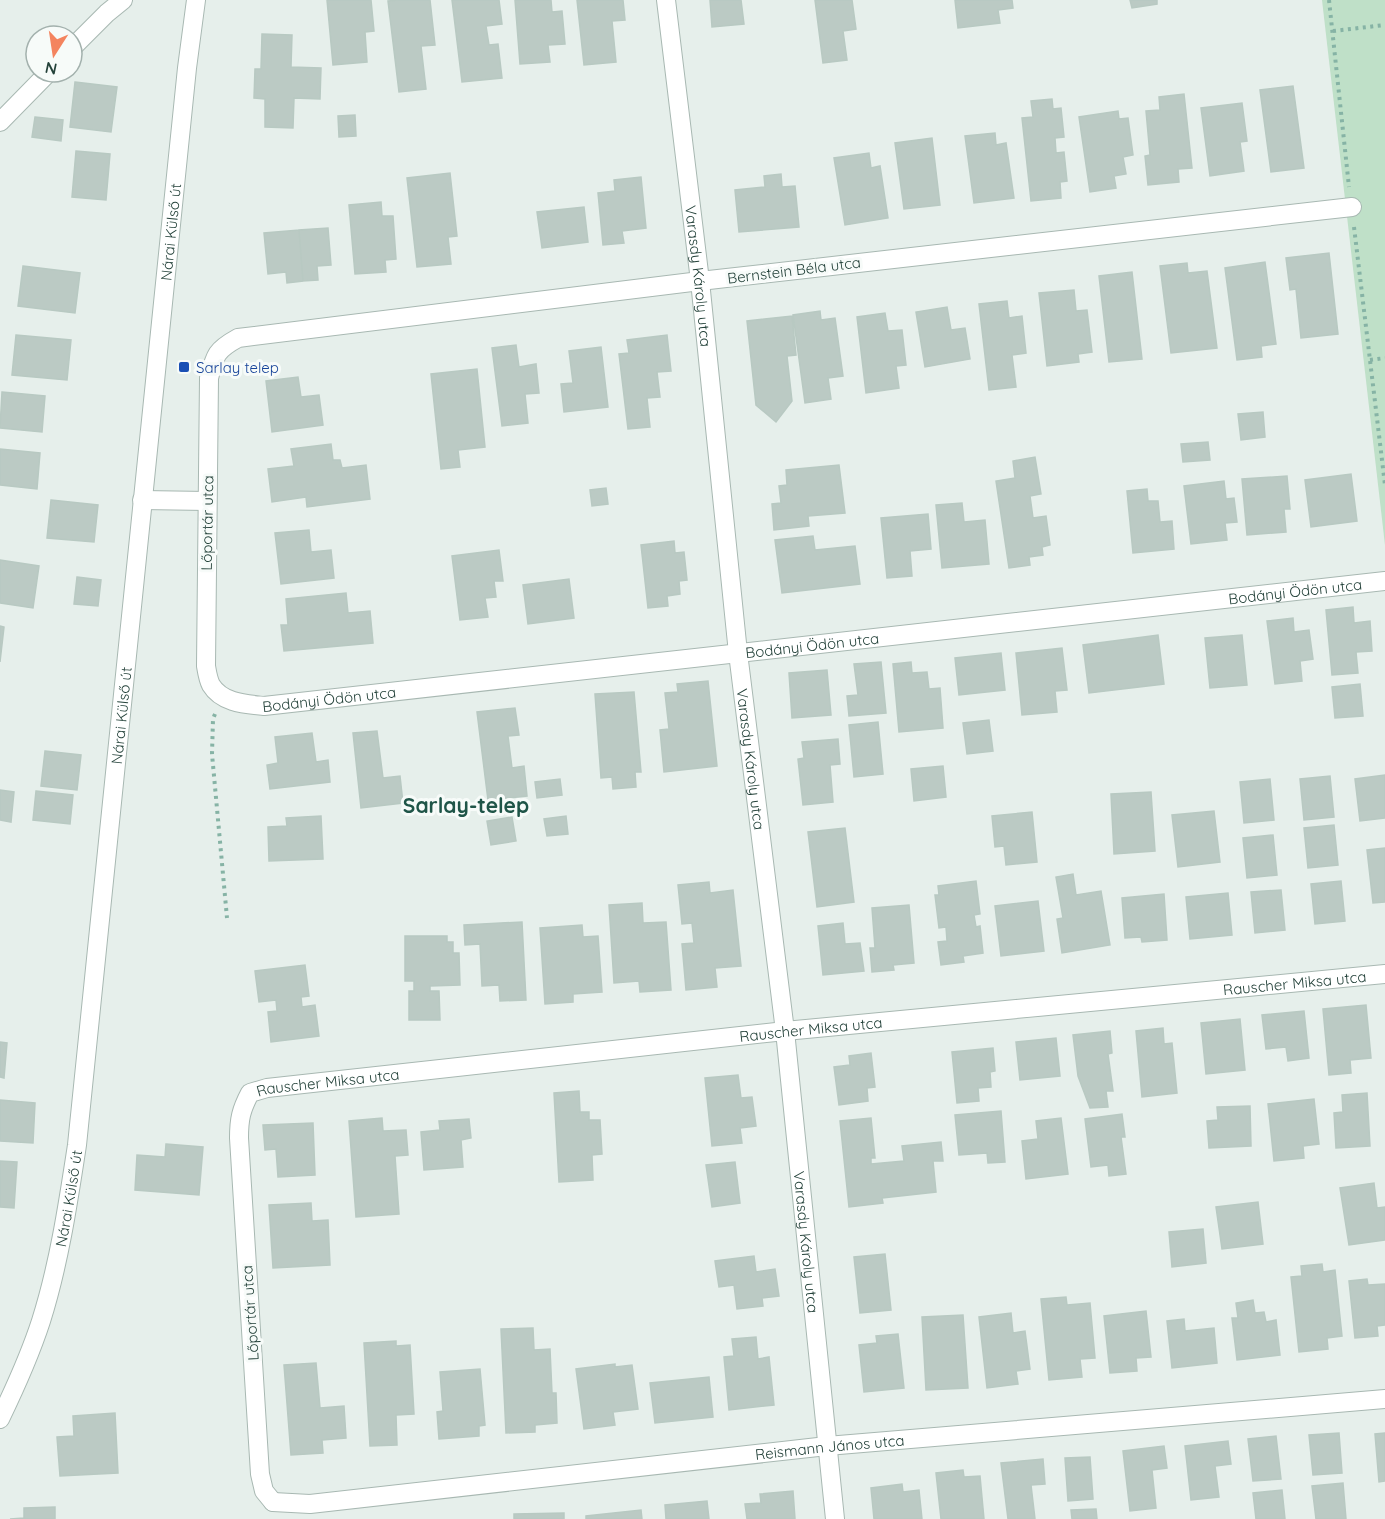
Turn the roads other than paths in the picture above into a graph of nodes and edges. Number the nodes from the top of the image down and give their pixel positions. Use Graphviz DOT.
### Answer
graph roads {
  1 [pos="123,0"];
  2 [pos="196,0"];
  3 [pos="666,0"];
  4 [pos="106,6"];
  5 [pos="84,33"];
  6 [pos="37,84"];
  7 [pos="0,122"];
  8 [pos="1352,207"];
  9 [pos="700,281"];
  10 [pos="238,338"];
  11 [pos="142,500"];
  12 [pos="207,501"];
  13 [pos="1385,581"];
  14 [pos="738,653"];
  15 [pos="239,703"];
  16 [pos="1385,974"];
  17 [pos="785,1031"];
  18 [pos="244,1104"];
  19 [pos="1385,1399"];
  20 [pos="0,1419"];
  21 [pos="826,1446"];
  22 [pos="271,1510"];
  23 [pos="835,1519"];
  1 -- 4 [label="street"];
  2 -- 11 [label="street, Nárai Külső út"];
  3 -- 9 [label="street, Varasdy Károly utca"];
  4 -- 5 [label="street"];
  6 -- 7 [label="street"];
  8 -- 9 [label="street, Bernstein Béla utca"];
  9 -- 10 [label="street, Bernstein Béla utca"];
  9 -- 14 [label="street, Varasdy Károly utca"];
  10 -- 12 [label="street, Lőportár utca"];
  11 -- 12 [label="street"];
  11 -- 20 [label="street, Nárai Külső út"];
  12 -- 15 [label="street, Lőportár utca"];
  13 -- 14 [label="street, Bodányi Ödön utca"];
  14 -- 15 [label="street, Bodányi Ödön utca"];
  14 -- 17 [label="street, Varasdy Károly utca"];
  16 -- 17 [label="street, Rauscher Miksa utca"];
  17 -- 18 [label="street, Rauscher Miksa utca"];
  17 -- 21 [label="street, Varasdy Károly utca"];
  18 -- 22 [label="street, Lőportár utca"];
  19 -- 21 [label="street, Reismann János utca"];
  21 -- 22 [label="street, Reismann János utca"];
  21 -- 23 [label="street, Varasdy Károly utca"];
}
